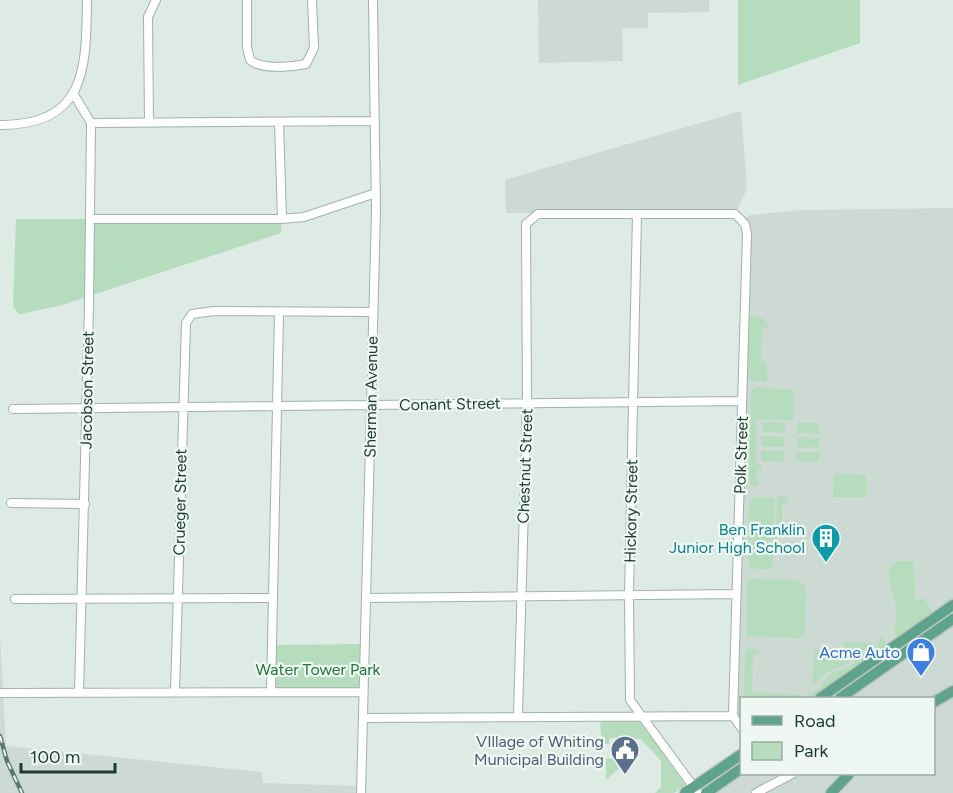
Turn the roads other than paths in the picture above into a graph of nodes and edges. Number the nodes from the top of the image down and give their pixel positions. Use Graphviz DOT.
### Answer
graph roads {
  1 [pos="87,0"];
  2 [pos="156,0"];
  3 [pos="247,0"];
  4 [pos="312,0"];
  5 [pos="373,0"];
  6 [pos="73,93"];
  7 [pos="375,121"];
  8 [pos="279,122"];
  9 [pos="91,123"];
  10 [pos="149,123"];
  11 [pos="0,125"];
  12 [pos="376,193"];
  13 [pos="637,214"];
  14 [pos="91,219"];
  15 [pos="282,219"];
  16 [pos="373,312"];
  17 [pos="279,313"];
  18 [pos="742,401"];
  19 [pos="527,403"];
  20 [pos="634,403"];
  21 [pos="371,405"];
  22 [pos="277,407"];
  23 [pos="87,408"];
  24 [pos="182,408"];
  25 [pos="13,409"];
  26 [pos="11,503"];
  27 [pos="85,504"];
  28 [pos="736,594"];
  29 [pos="629,595"];
  30 [pos="521,596"];
  31 [pos="178,598"];
  32 [pos="272,598"];
  33 [pos="367,598"];
  34 [pos="15,599"];
  35 [pos="82,599"];
  36 [pos="953,605"];
  37 [pos="953,619"];
  38 [pos="953,691"];
  39 [pos="271,692"];
  40 [pos="363,692"];
  41 [pos="0,693"];
  42 [pos="79,693"];
  43 [pos="175,693"];
  44 [pos="823,697"];
  45 [pos="843,697"];
  46 [pos="935,701"];
  47 [pos="638,715"];
  48 [pos="518,716"];
  49 [pos="733,716"];
  50 [pos="363,718"];
  51 [pos="740,727"];
  52 [pos="740,755"];
  53 [pos="740,769"];
  54 [pos="790,775"];
  55 [pos="848,775"];
  56 [pos="692,791"];
  57 [pos="361,793"];
  58 [pos="706,793"];
  59 [pos="756,793"];
  60 [pos="831,793"];
  1 -- 6 [label="street"];
  2 -- 10 [label="street"];
  3 -- 4 [label="street"];
  5 -- 7 [label="street, Sherman Avenue"];
  6 -- 9 [label="street"];
  6 -- 11 [label="street"];
  7 -- 8 [label="street"];
  7 -- 12 [label="street, Sherman Avenue"];
  8 -- 10 [label="street"];
  8 -- 15 [label="street"];
  9 -- 10 [label="street"];
  9 -- 14 [label="street, Jacobson Street"];
  12 -- 15 [label="street"];
  12 -- 16 [label="street, Sherman Avenue"];
  13 -- 18 [label="street, Polk Street"];
  13 -- 19 [label="street, Chestnut Street"];
  13 -- 20 [label="street, Hickory Street"];
  14 -- 15 [label="street"];
  14 -- 23 [label="street, Jacobson Street"];
  16 -- 17 [label="street"];
  16 -- 21 [label="street, Sherman Avenue"];
  17 -- 22 [label="street"];
  17 -- 24 [label="street, Crueger Street"];
  18 -- 20 [label="street, Conant Street"];
  18 -- 28 [label="street, Polk Street"];
  19 -- 20 [label="street, Conant Street"];
  19 -- 21 [label="street, Conant Street"];
  19 -- 30 [label="street, Chestnut Street"];
  20 -- 29 [label="street, Hickory Street"];
  21 -- 22 [label="street, Conant Street"];
  21 -- 33 [label="street, Sherman Avenue"];
  22 -- 24 [label="street, Conant Street"];
  22 -- 32 [label="street"];
  23 -- 24 [label="street, Conant Street"];
  23 -- 25 [label="street, Conant Street"];
  23 -- 27 [label="street, Jacobson Street"];
  24 -- 31 [label="street, Crueger Street"];
  26 -- 27 [label="street"];
  27 -- 35 [label="street, Jacobson Street"];
  28 -- 29 [label="street"];
  28 -- 49 [label="street, Polk Street"];
  29 -- 30 [label="street"];
  29 -- 47 [label="street, Hickory Street"];
  30 -- 33 [label="street"];
  30 -- 48 [label="street, Chestnut Street"];
  31 -- 32 [label="street"];
  31 -- 35 [label="street"];
  31 -- 43 [label="street, Crueger Street"];
  32 -- 39 [label="street"];
  33 -- 40 [label="street, Sherman Avenue"];
  34 -- 35 [label="street"];
  35 -- 42 [label="street, Jacobson Street"];
  36 -- 44 [label="main road"];
  37 -- 45 [label="main road"];
  38 -- 46 [label="main road"];
  39 -- 40 [label="street"];
  39 -- 43 [label="street"];
  40 -- 50 [label="street, Sherman Avenue"];
  41 -- 42 [label="street"];
  42 -- 43 [label="street"];
  47 -- 48 [label="street"];
  47 -- 49 [label="street"];
  47 -- 56 [label="street, Hickory Street"];
  48 -- 50 [label="street"];
  49 -- 51 [label="street"];
  50 -- 57 [label="street, Sherman Avenue"];
  52 -- 56 [label="main road"];
  53 -- 58 [label="main road"];
  54 -- 59 [label="street"];
  55 -- 60 [label="main road"];
}
